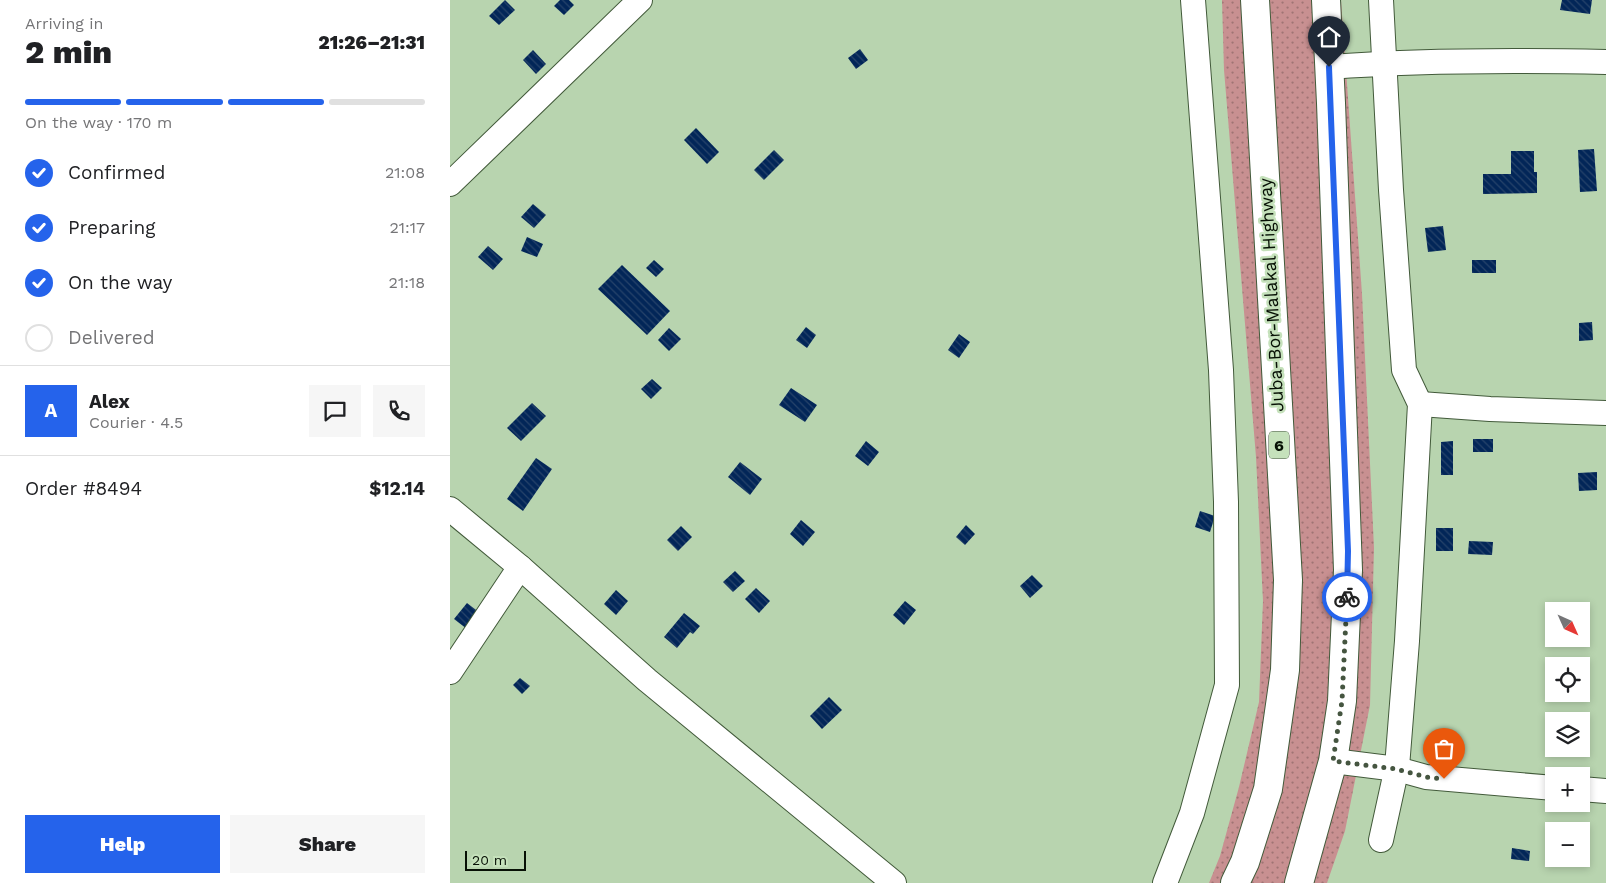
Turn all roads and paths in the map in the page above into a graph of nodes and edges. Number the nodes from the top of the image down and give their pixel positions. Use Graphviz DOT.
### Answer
graph roads {
  1 [pos="640,0"];
  2 [pos="1193,0"];
  3 [pos="1255,0"];
  4 [pos="1326,0"];
  5 [pos="1381,0"];
  6 [pos="1606,62"];
  7 [pos="1385,63"];
  8 [pos="1329,67"];
  9 [pos="450,184"];
  10 [pos="1420,404"];
  11 [pos="1606,413"];
  12 [pos="450,509"];
  13 [pos="520,567"];
  14 [pos="450,672"];
  15 [pos="1333,761"];
  16 [pos="1545,787"];
  17 [pos="1590,790"];
  18 [pos="1606,791"];
  19 [pos="1381,840"];
  20 [pos="1302,880"];
  21 [pos="894,883"];
  22 [pos="1165,883"];
  23 [pos="1235,883"];
  1 -- 9 [label="street"];
  2 -- 22 [label="street"];
  3 -- 23 [label="highway, Juba-Bor-Malakal Highway / 6"];
  4 -- 8 [label="highway"];
  5 -- 7 [label="street"];
  6 -- 7 [label="street"];
  7 -- 8 [label="street"];
  7 -- 10 [label="street"];
  8 -- 15 [label="highway"];
  10 -- 11 [label="street"];
  10 -- 19 [label="street"];
  12 -- 13 [label="street"];
  13 -- 14 [label="street"];
  13 -- 21 [label="street"];
  15 -- 16 [label="street"];
  15 -- 20 [label="highway"];
  17 -- 18 [label="street"];
}
